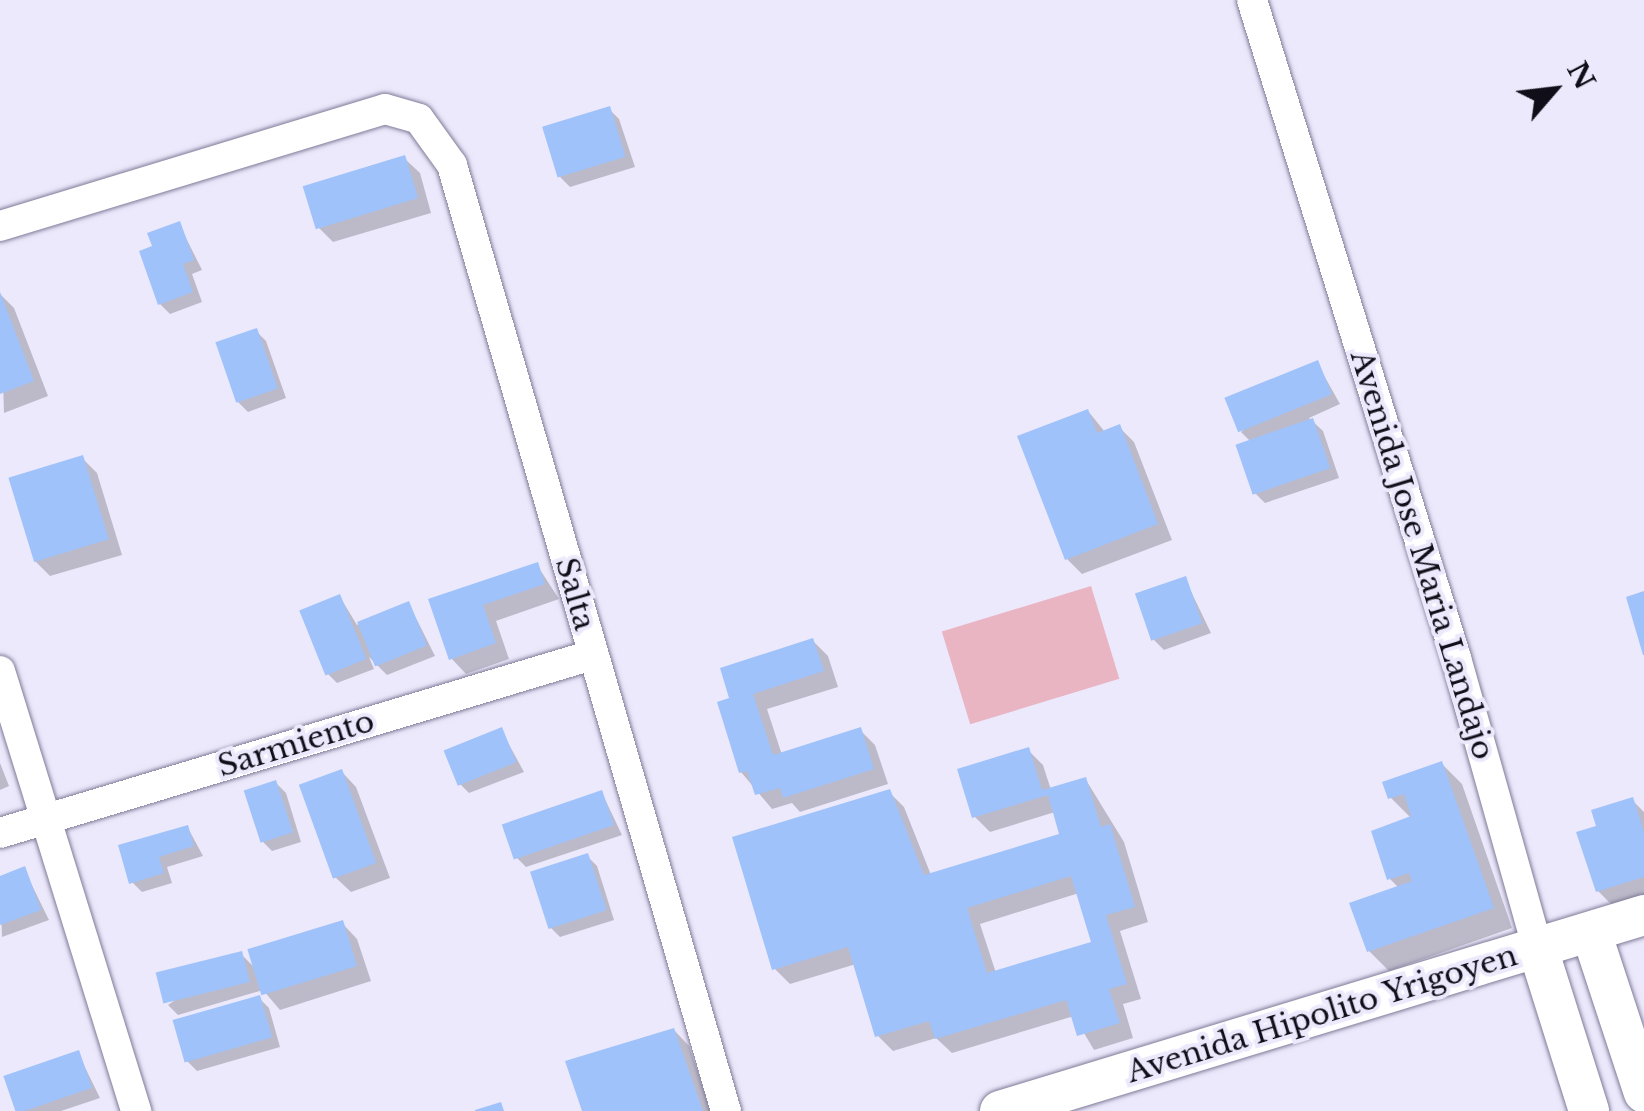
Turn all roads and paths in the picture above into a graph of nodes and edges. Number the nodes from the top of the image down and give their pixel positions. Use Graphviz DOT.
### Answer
graph roads {
  1 [pos="1252,0"];
  2 [pos="0,226"];
  3 [pos="592,655"];
  4 [pos="0,671"];
  5 [pos="46,820"];
  6 [pos="0,833"];
  7 [pos="1644,916"];
  8 [pos="1592,932"];
  9 [pos="1538,949"];
  10 [pos="1644,1093"];
  11 [pos="136,1111"];
  12 [pos="726,1111"];
  13 [pos="1000,1111"];
  14 [pos="1589,1111"];
  1 -- 9 [label="street, Avenida Jose Maria Landajo"];
  2 -- 3 [label="street, Salta"];
  3 -- 5 [label="street, Sarmiento"];
  3 -- 12 [label="street, Salta"];
  4 -- 5 [label="street"];
  5 -- 6 [label="street, Sarmiento"];
  5 -- 11 [label="street"];
  7 -- 8 [label="street, Avenida Hipolito Yrigoyen"];
  8 -- 9 [label="street, Avenida Hipolito Yrigoyen"];
  8 -- 10 [label="street"];
  9 -- 13 [label="street, Avenida Hipolito Yrigoyen"];
  9 -- 14 [label="street, Avenida Jose Maria Landajo"];
}
